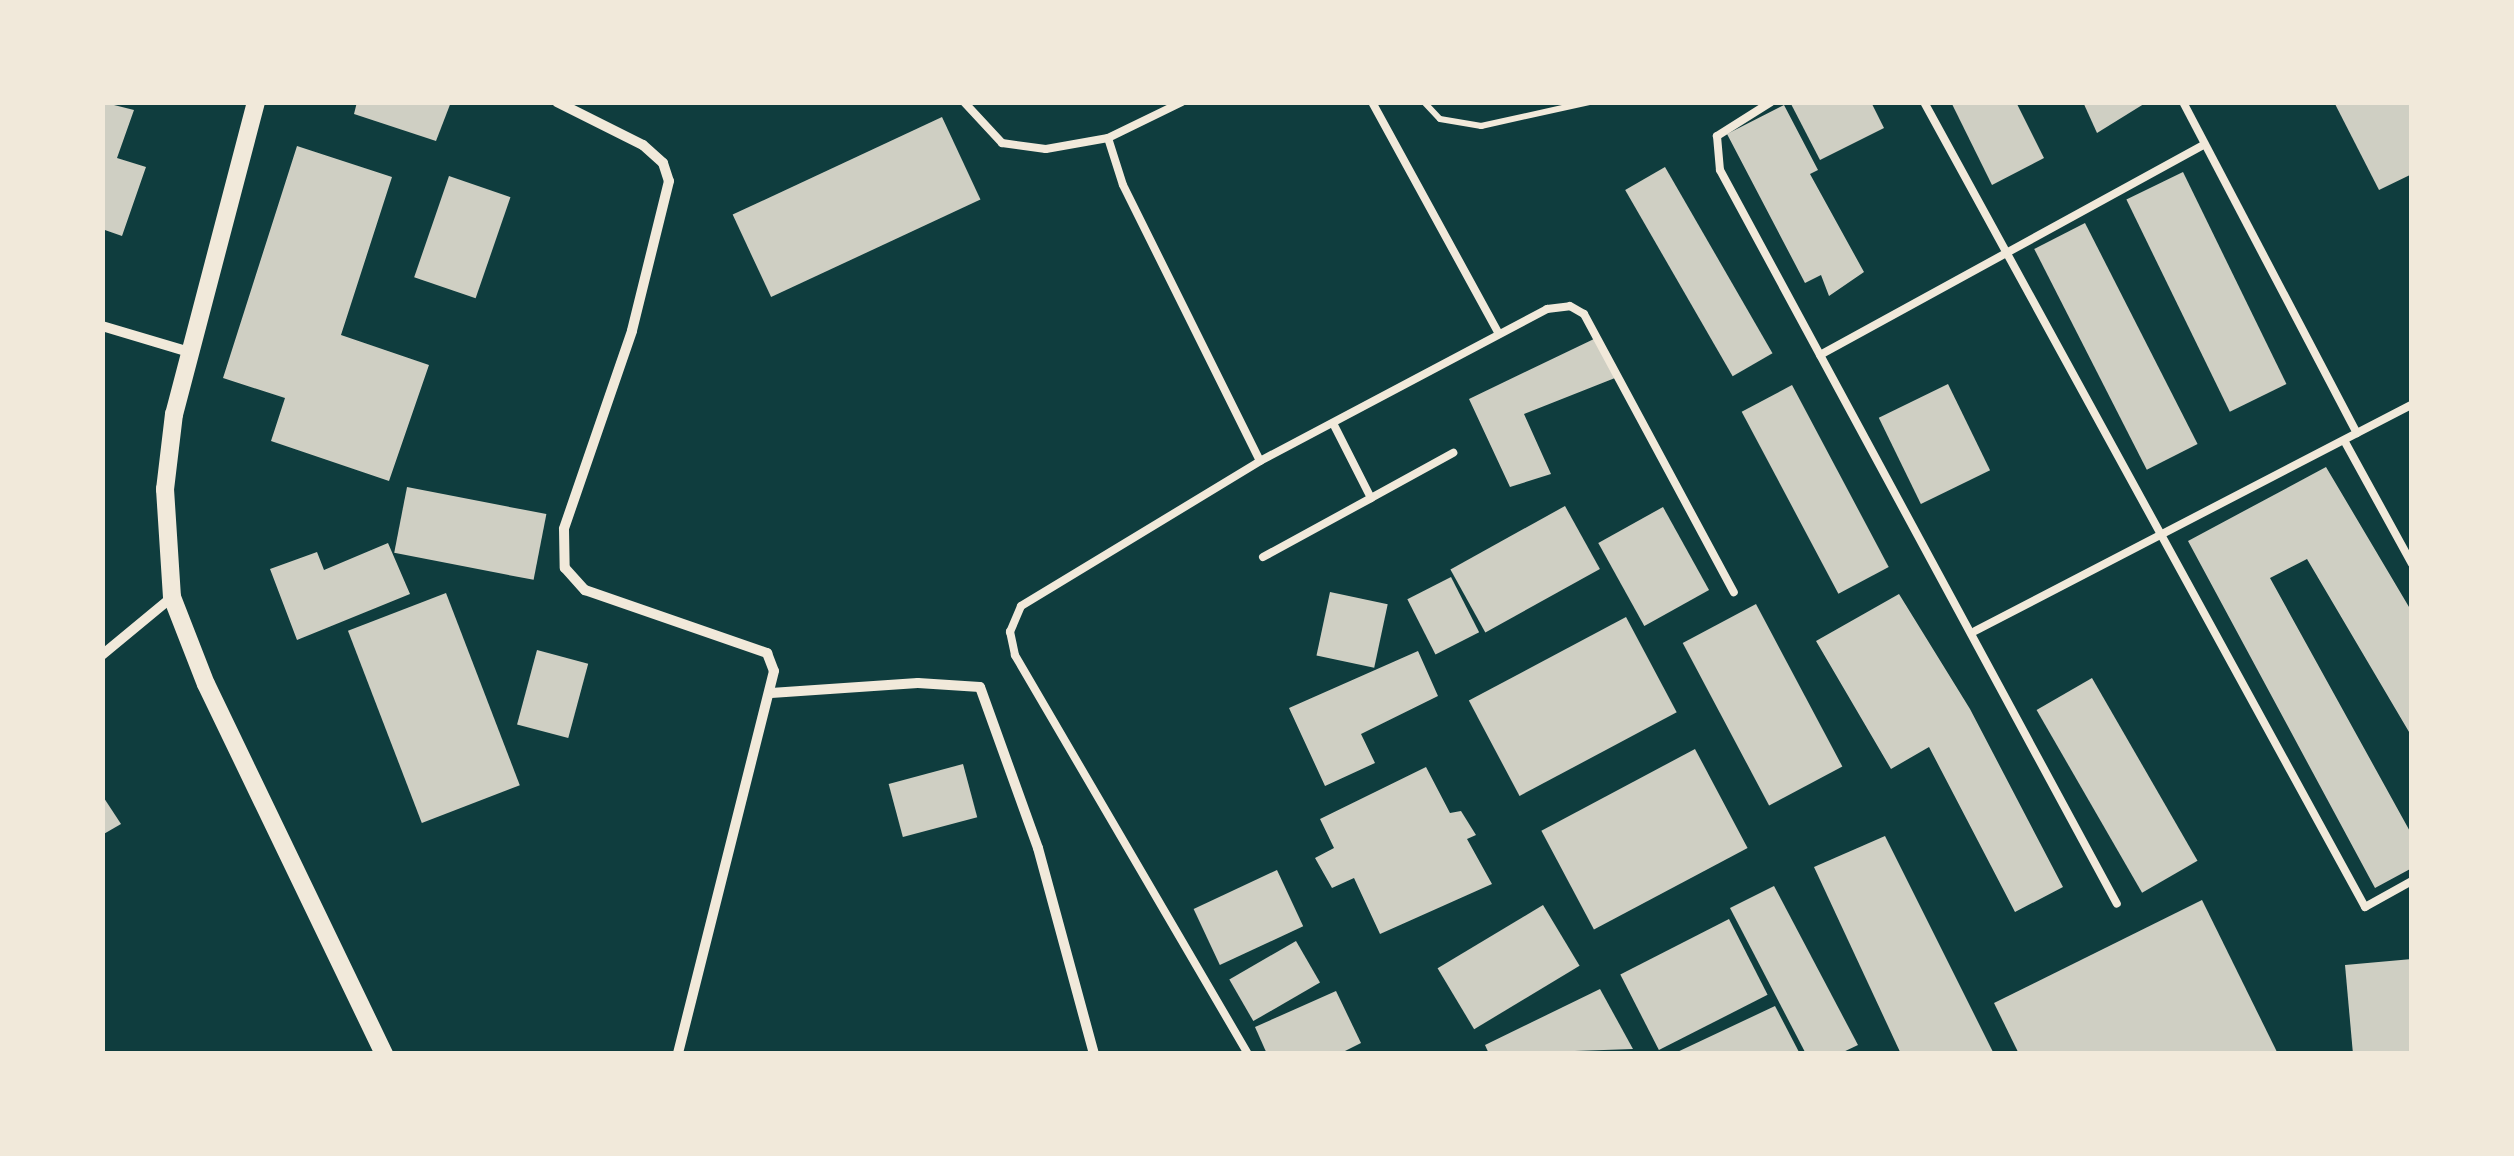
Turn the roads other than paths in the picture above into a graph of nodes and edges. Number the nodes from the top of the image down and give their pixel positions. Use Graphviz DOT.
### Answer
graph roads {
  1 [pos="256,102"];
  2 [pos="556,102"];
  3 [pos="964,102"];
  4 [pos="1182,102"];
  5 [pos="1372,102"];
  6 [pos="1772,102"];
  7 [pos="1924,102"];
  8 [pos="2183,102"];
  9 [pos="1108,138"];
  10 [pos="2202,146"];
  11 [pos="2003,252"];
  12 [pos="102,326"];
  13 [pos="1499,334"];
  14 [pos="186,351"];
  15 [pos="1820,355"];
  16 [pos="2412,404"];
  17 [pos="1334,425"];
  18 [pos="2357,433"];
  19 [pos="2345,442"];
  20 [pos="1453,453"];
  21 [pos="1260,461"];
  22 [pos="1371,498"];
  23 [pos="2156,535"];
  24 [pos="1263,556"];
  25 [pos="2412,564"];
  26 [pos="1734,592"];
  27 [pos="172,597"];
  28 [pos="1975,631"];
  29 [pos="102,655"];
  30 [pos="771,693"];
  31 [pos="2412,881"];
  32 [pos="2117,904"];
  33 [pos="384,1054"];
  34 [pos="678,1054"];
  35 [pos="1094,1054"];
  36 [pos="1248,1054"];
  1 -- 14 [label="street"];
  2 -- 30 [label="street"];
  3 -- 9 [label="lane"];
  4 -- 9 [label="lane"];
  5 -- 13 [label="lane"];
  6 -- 15 [label="lane"];
  7 -- 11 [label="lane"];
  8 -- 10 [label="lane"];
  9 -- 21 [label="lane"];
  10 -- 11 [label="lane"];
  10 -- 18 [label="lane"];
  11 -- 15 [label="lane"];
  11 -- 23 [label="lane"];
  12 -- 14 [label="street"];
  13 -- 17 [label="lane"];
  13 -- 26 [label="lane"];
  14 -- 27 [label="street"];
  15 -- 28 [label="lane"];
  16 -- 18 [label="lane"];
  17 -- 21 [label="lane"];
  17 -- 22 [label="lane"];
  18 -- 19 [label="lane"];
  19 -- 23 [label="lane"];
  19 -- 25 [label="lane"];
  20 -- 22 [label="lane"];
  21 -- 36 [label="lane"];
  22 -- 24 [label="lane"];
  23 -- 28 [label="lane"];
  23 -- 31 [label="lane"];
  27 -- 29 [label="street"];
  27 -- 33 [label="street"];
  28 -- 32 [label="lane"];
  30 -- 34 [label="street"];
  30 -- 35 [label="street"];
}
